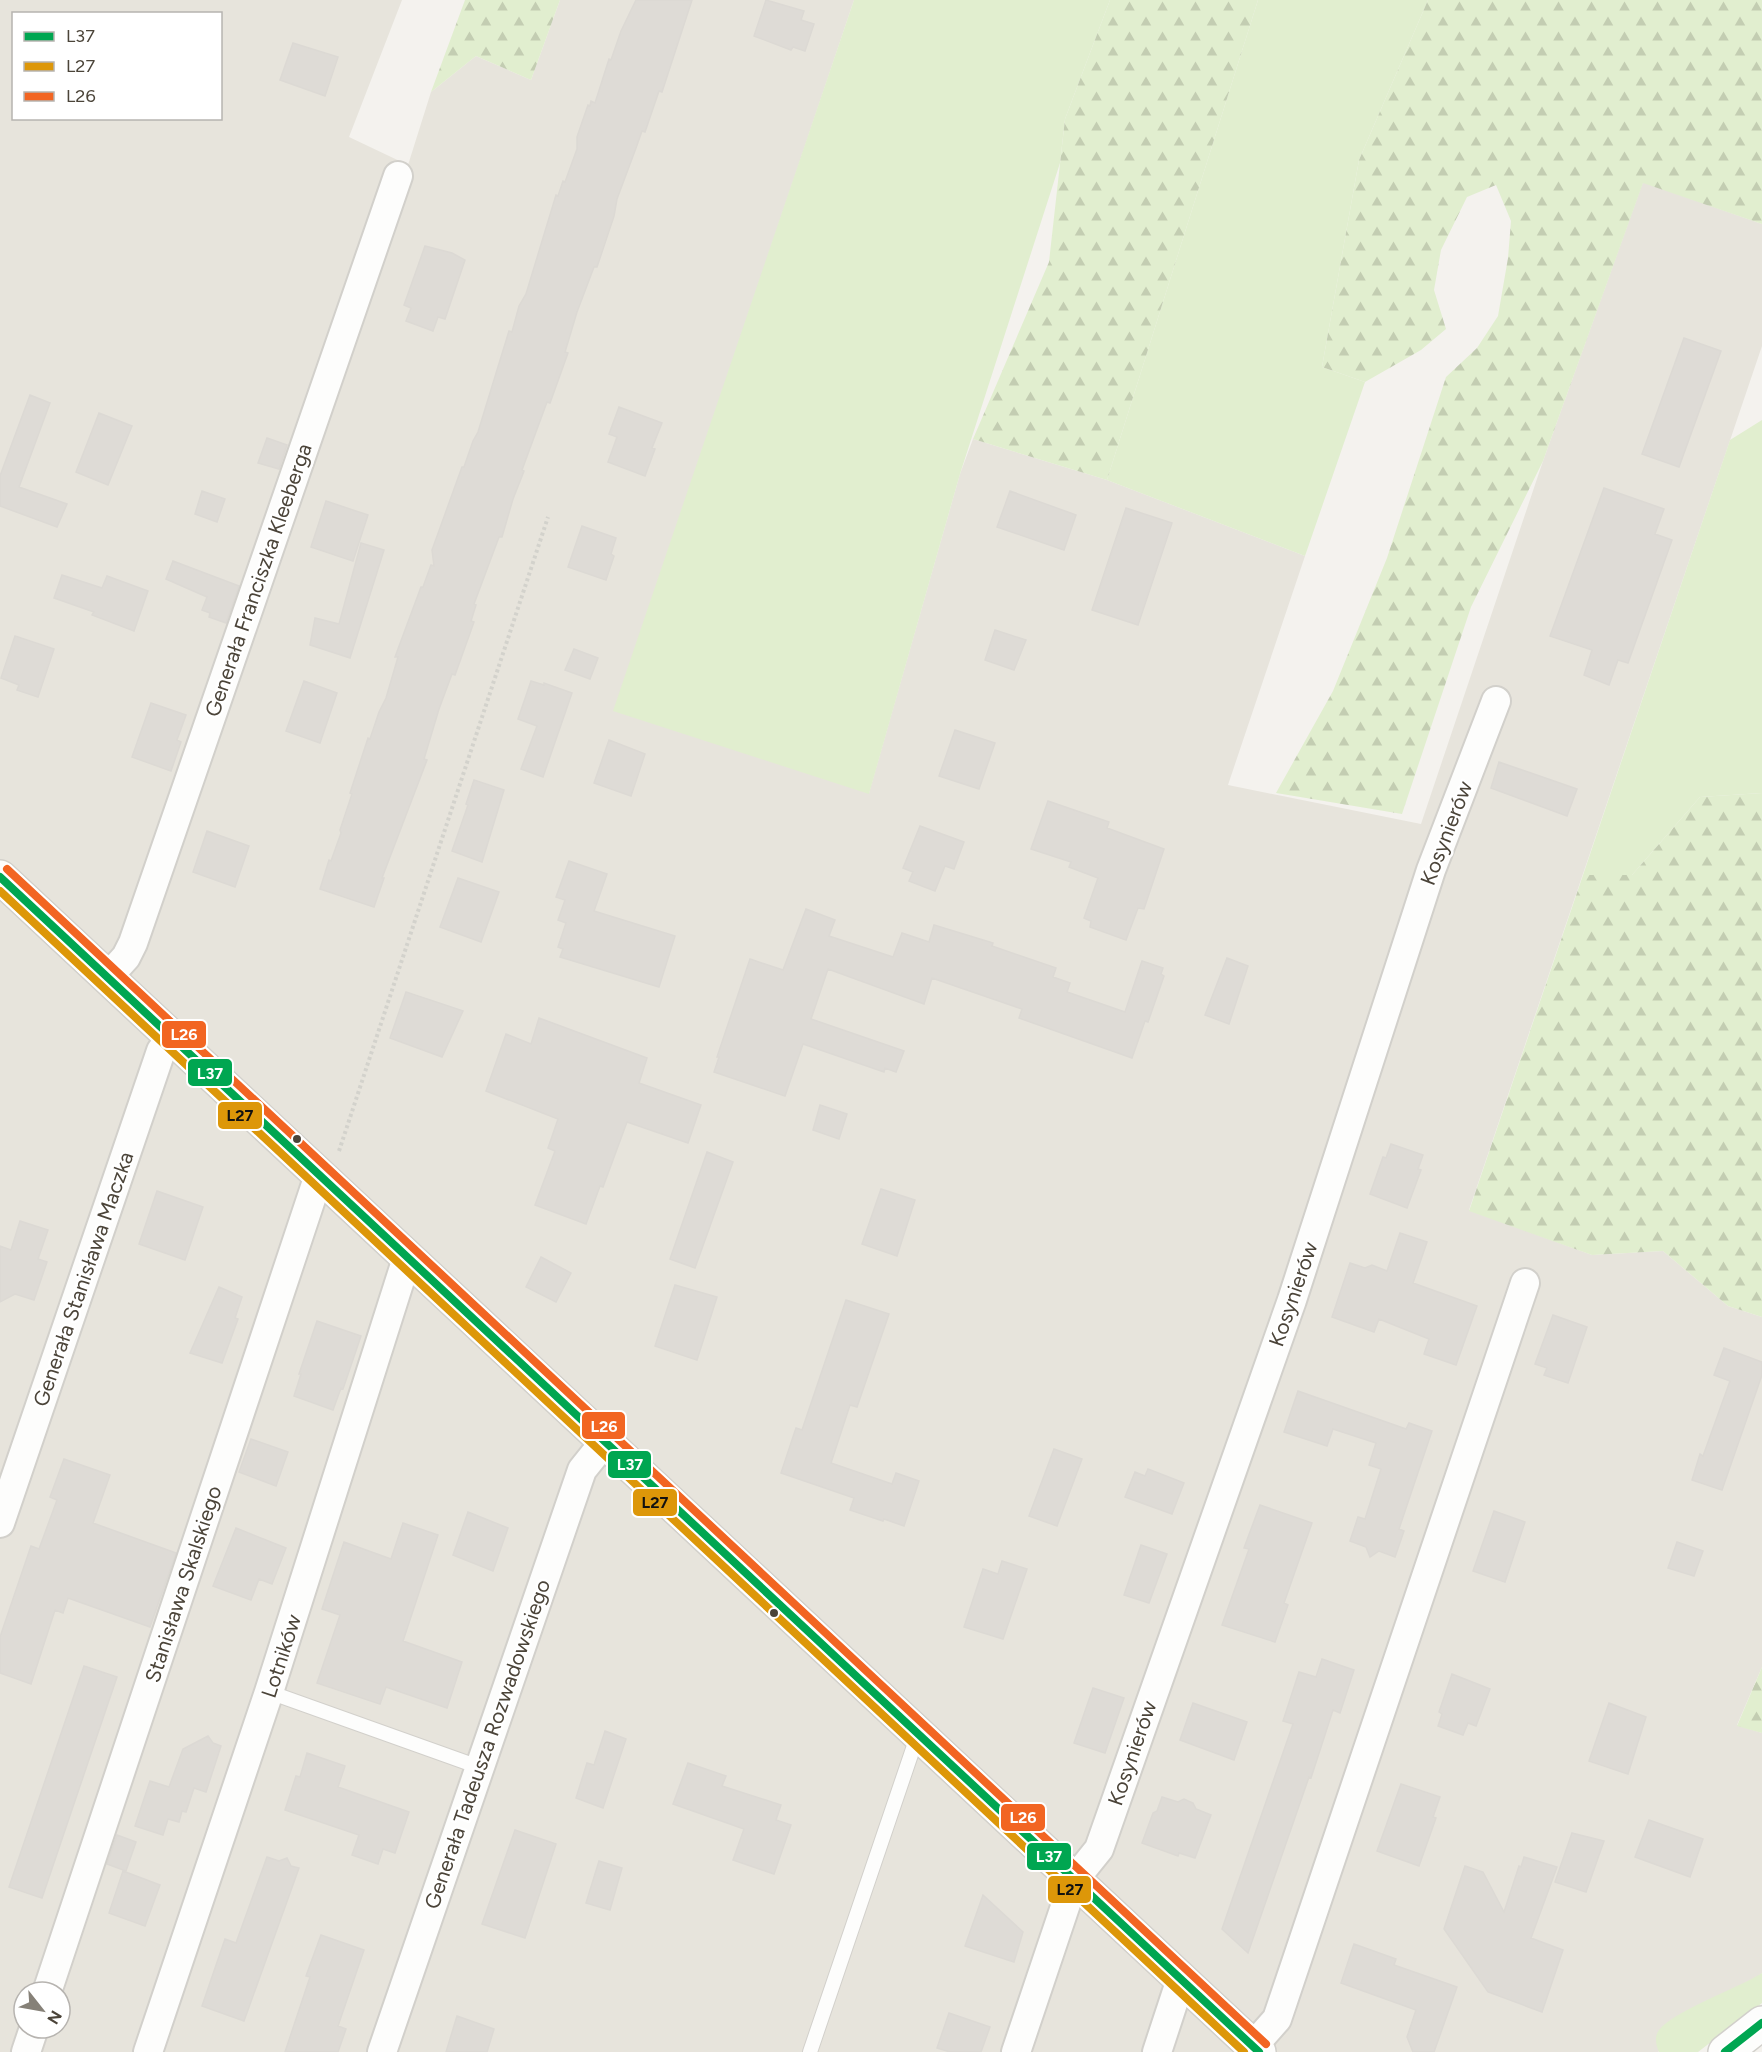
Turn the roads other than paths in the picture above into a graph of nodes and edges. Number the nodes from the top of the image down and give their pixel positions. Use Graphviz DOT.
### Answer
graph roads {
  1 [pos="398,176"];
  2 [pos="1496,701"];
  3 [pos="0,877"];
  4 [pos="107,978"];
  5 [pos="172,1038"];
  6 [pos="323,1179"];
  7 [pos="407,1258"];
  8 [pos="1525,1283"];
  9 [pos="606,1444"];
  10 [pos="0,1523"];
  11 [pos="269,1692"];
  12 [pos="918,1734"];
  13 [pos="478,1767"];
  14 [pos="1074,1880"];
  15 [pos="1182,1979"];
  16 [pos="51,1980"];
  17 [pos="1762,2023"];
  18 [pos="1256,2049"];
  19 [pos="148,2052"];
  20 [pos="382,2052"];
  21 [pos="810,2052"];
  22 [pos="1016,2052"];
  23 [pos="1157,2052"];
  24 [pos="1725,2052"];
  1 -- 4 [label="street, Generała Franciszka Kleeberga"];
  2 -- 14 [label="street, Kosynierów"];
  3 -- 4 [label="street"];
  4 -- 5 [label="street"];
  5 -- 6 [label="street"];
  5 -- 10 [label="street, Generała Stanisława Maczka"];
  6 -- 7 [label="street"];
  6 -- 16 [label="street, Stanisława Skalskiego"];
  7 -- 9 [label="street"];
  7 -- 11 [label="street, Lotników"];
  8 -- 18 [label="street"];
  9 -- 12 [label="street"];
  9 -- 13 [label="street, Generała Tadeusza Rozwadowskiego"];
  11 -- 13 [label="lane"];
  11 -- 19 [label="street, Lotników"];
  12 -- 14 [label="street"];
  12 -- 21 [label="lane"];
  13 -- 20 [label="street, Generała Tadeusza Rozwadowskiego"];
  14 -- 15 [label="street"];
  14 -- 22 [label="street"];
  15 -- 18 [label="street"];
  15 -- 23 [label="street"];
  17 -- 24 [label="street"];
}
